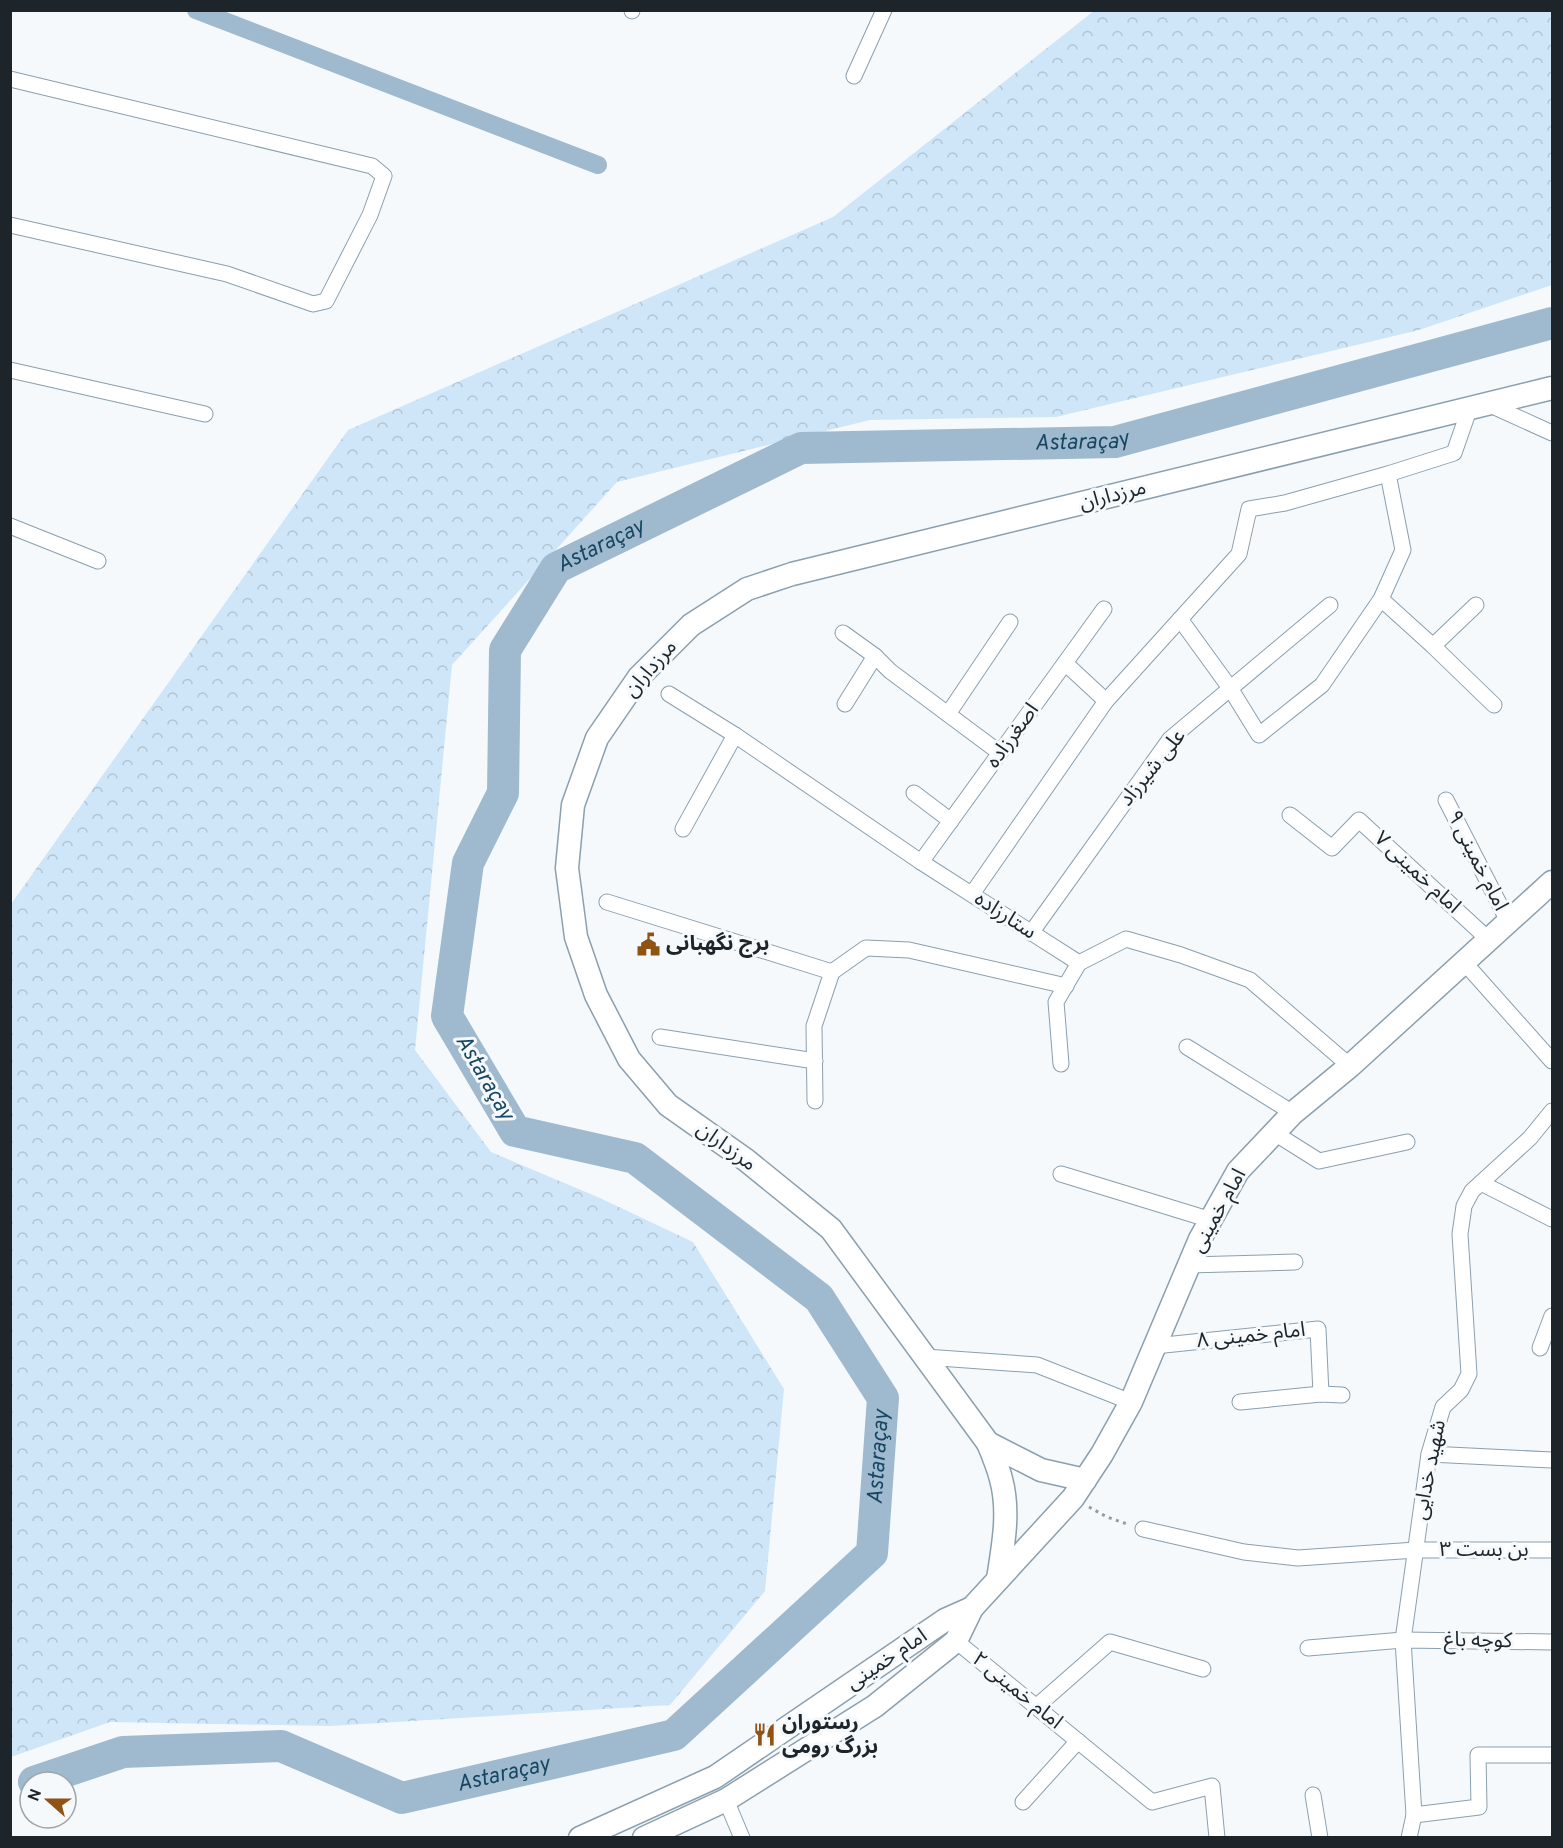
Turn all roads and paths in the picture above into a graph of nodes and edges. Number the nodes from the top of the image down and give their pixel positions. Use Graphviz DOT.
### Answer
graph roads {
  1 [pos="884,10"];
  2 [pos="854,75"];
  3 [pos="10,79"];
  4 [pos="10,225"];
  5 [pos="10,370"];
  6 [pos="1552,388"];
  7 [pos="1479,406"];
  8 [pos="205,414"];
  9 [pos="1552,433"];
  10 [pos="1388,474"];
  11 [pos="10,526"];
  12 [pos="98,561"];
  13 [pos="1381,599"];
  14 [pos="1330,605"];
  15 [pos="1476,605"];
  16 [pos="1104,609"];
  17 [pos="1180,619"];
  18 [pos="1010,621"];
  19 [pos="843,633"];
  20 [pos="1433,645"];
  21 [pos="875,656"];
  22 [pos="1065,663"];
  23 [pos="1230,688"];
  24 [pos="669,694"];
  25 [pos="1106,701"];
  26 [pos="845,704"];
  27 [pos="1494,705"];
  28 [pos="948,714"];
  29 [pos="735,735"];
  30 [pos="1000,753"];
  31 [pos="914,793"];
  32 [pos="1446,801"];
  33 [pos="1290,815"];
  34 [pos="951,821"];
  35 [pos="683,830"];
  36 [pos="921,862"];
  37 [pos="1552,882"];
  38 [pos="972,894"];
  39 [pos="607,902"];
  40 [pos="1508,921"];
  41 [pos="1031,933"];
  42 [pos="1488,939"];
  43 [pos="1463,961"];
  44 [pos="1079,963"];
  45 [pos="832,972"];
  46 [pos="1066,986"];
  47 [pos="660,1038"];
  48 [pos="1187,1047"];
  49 [pos="815,1061"];
  50 [pos="1552,1061"];
  51 [pos="1061,1064"];
  52 [pos="1350,1066"];
  53 [pos="815,1101"];
  54 [pos="1552,1111"];
  55 [pos="1293,1113"];
  56 [pos="1273,1132"];
  57 [pos="1407,1142"];
  58 [pos="1061,1174"];
  59 [pos="1481,1183"];
  60 [pos="1552,1219"];
  61 [pos="1210,1220"];
  62 [pos="1295,1262"];
  63 [pos="1189,1265"];
  64 [pos="1552,1316"];
  65 [pos="1155,1346"];
  66 [pos="1540,1348"];
  67 [pos="925,1357"];
  68 [pos="1321,1395"];
  69 [pos="1342,1395"];
  70 [pos="1131,1402"];
  71 [pos="1240,1402"];
  72 [pos="988,1443"];
  73 [pos="1429,1454"];
  74 [pos="1552,1460"];
  75 [pos="1079,1489"];
  76 [pos="1143,1529"];
  77 [pos="1416,1550"];
  78 [pos="1552,1550"];
  79 [pos="998,1579"];
  80 [pos="972,1608"];
  81 [pos="1403,1640"];
  82 [pos="956,1641"];
  83 [pos="1552,1642"];
  84 [pos="1308,1648"];
  85 [pos="1203,1668"];
  86 [pos="1036,1707"];
  87 [pos="1078,1741"];
  88 [pos="1552,1755"];
  89 [pos="715,1777"];
  90 [pos="1313,1795"];
  91 [pos="726,1800"];
  92 [pos="1023,1802"];
  93 [pos="1414,1815"];
  94 [pos="580,1838"];
  95 [pos="644,1838"];
  96 [pos="742,1838"];
  97 [pos="1217,1838"];
  98 [pos="1320,1838"];
  99 [pos="1409,1838"];
  1 -- 2 [label="street"];
  3 -- 4 [label="street"];
  5 -- 8 [label="street"];
  6 -- 7 [label="street, مرزداران"];
  7 -- 9 [label="street"];
  7 -- 10 [label="street"];
  7 -- 67 [label="street, مرزداران"];
  10 -- 13 [label="street"];
  10 -- 17 [label="street"];
  11 -- 12 [label="street"];
  13 -- 20 [label="street"];
  13 -- 23 [label="street"];
  14 -- 23 [label="street, علی شیرزاد"];
  15 -- 20 [label="street"];
  16 -- 22 [label="street, اصغرزاده"];
  17 -- 23 [label="street"];
  17 -- 25 [label="street"];
  18 -- 28 [label="street"];
  19 -- 21 [label="street"];
  20 -- 27 [label="street"];
  21 -- 26 [label="street"];
  21 -- 28 [label="street"];
  22 -- 25 [label="street"];
  22 -- 30 [label="street, اصغرزاده"];
  23 -- 41 [label="street, علی شیرزاد"];
  24 -- 29 [label="street, ستارزاده"];
  25 -- 38 [label="street"];
  28 -- 30 [label="street"];
  29 -- 35 [label="street"];
  29 -- 36 [label="street, ستارزاده"];
  30 -- 34 [label="street, اصغرزاده"];
  31 -- 34 [label="street"];
  32 -- 40 [label="street, امام خمینی ۹"];
  33 -- 42 [label="street, امام خمینی ۷"];
  34 -- 36 [label="street, اصغرزاده"];
  36 -- 38 [label="street, ستارزاده"];
  37 -- 40 [label="street, امام خمینی"];
  38 -- 41 [label="street, ستارزاده"];
  39 -- 45 [label="street"];
  40 -- 42 [label="street, امام خمینی"];
  41 -- 44 [label="street, ستارزاده"];
  42 -- 43 [label="street, امام خمینی"];
  43 -- 50 [label="street"];
  43 -- 52 [label="street, امام خمینی"];
  44 -- 46 [label="street"];
  44 -- 52 [label="street"];
  45 -- 46 [label="street"];
  45 -- 49 [label="street"];
  46 -- 51 [label="street"];
  47 -- 49 [label="street"];
  48 -- 55 [label="street"];
  49 -- 53 [label="street"];
  52 -- 55 [label="street, امام خمینی"];
  54 -- 59 [label="street, شهید خدایی"];
  55 -- 56 [label="street, امام خمینی"];
  56 -- 57 [label="street"];
  56 -- 61 [label="street, امام خمینی"];
  58 -- 61 [label="street"];
  59 -- 60 [label="street"];
  59 -- 73 [label="street, شهید خدایی"];
  61 -- 63 [label="street, امام خمینی"];
  62 -- 63 [label="street"];
  63 -- 65 [label="street, امام خمینی"];
  64 -- 66 [label="street"];
  65 -- 68 [label="street, امام خمینی ۸"];
  65 -- 70 [label="street, امام خمینی"];
  67 -- 70 [label="street"];
  67 -- 72 [label="street, مرزداران"];
  68 -- 69 [label="street"];
  68 -- 71 [label="street"];
  70 -- 75 [label="street, امام خمینی"];
  72 -- 75 [label="street, مرزداران"];
  72 -- 79 [label="street, مرزداران"];
  73 -- 74 [label="street"];
  73 -- 77 [label="street, شهید خدایی"];
  75 -- 76 [label="path"];
  75 -- 79 [label="street, امام خمینی"];
  76 -- 77 [label="street, بن بست ۳"];
  77 -- 78 [label="street, بن بست ۳"];
  77 -- 81 [label="street, شهید خدایی"];
  79 -- 80 [label="street, امام خمینی"];
  80 -- 82 [label="street, امام خمینی"];
  80 -- 89 [label="street, امام خمینی"];
  81 -- 83 [label="street, کوچه باغ"];
  81 -- 84 [label="street, کوچه باغ"];
  81 -- 93 [label="street, شهید خدایی"];
  82 -- 86 [label="street, امام خمینی ۲"];
  82 -- 91 [label="street, امام خمینی"];
  85 -- 86 [label="street"];
  86 -- 87 [label="street, امام خمینی ۲"];
  87 -- 92 [label="street"];
  87 -- 97 [label="street, امام خمینی ۲"];
  88 -- 93 [label="street"];
  89 -- 91 [label="street"];
  89 -- 94 [label="street, امام خمینی"];
  90 -- 98 [label="street"];
  91 -- 95 [label="street, امام خمینی"];
  91 -- 96 [label="street"];
  93 -- 99 [label="street, شهید خدایی"];
}
